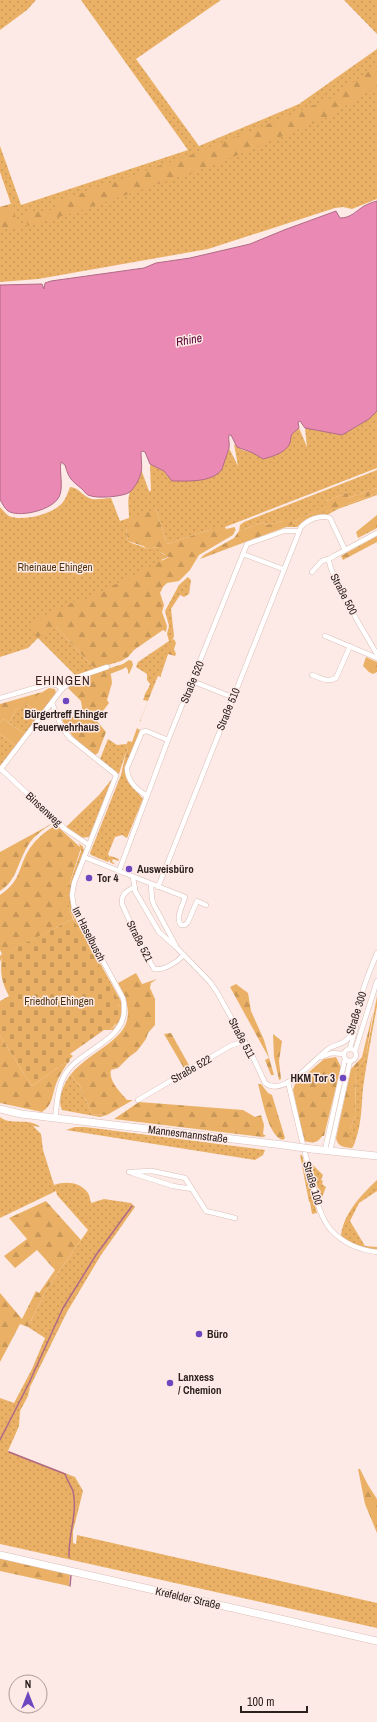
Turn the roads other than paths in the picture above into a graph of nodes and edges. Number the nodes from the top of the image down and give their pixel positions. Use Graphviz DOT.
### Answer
graph roads {
  1 [pos="299,531"];
  2 [pos="377,532"];
  3 [pos="345,550"];
  4 [pos="243,554"];
  5 [pos="329,559"];
  6 [pos="283,569"];
  7 [pos="312,572"];
  8 [pos="325,636"];
  9 [pos="350,646"];
  10 [pos="377,654"];
  11 [pos="377,658"];
  12 [pos="107,667"];
  13 [pos="312,675"];
  14 [pos="192,681"];
  15 [pos="62,689"];
  16 [pos="232,697"];
  17 [pos="0,698"];
  18 [pos="52,703"];
  19 [pos="168,740"];
  20 [pos="1,770"];
  21 [pos="147,796"];
  22 [pos="89,845"];
  23 [pos="84,857"];
  24 [pos="119,871"];
  25 [pos="133,877"];
  26 [pos="151,885"];
  27 [pos="134,886"];
  28 [pos="158,887"];
  29 [pos="206,905"];
  30 [pos="176,947"];
  31 [pos="377,953"];
  32 [pos="184,955"];
  33 [pos="377,981"];
  34 [pos="364,988"];
  35 [pos="244,1041"];
  36 [pos="350,1048"];
  37 [pos="356,1051"];
  38 [pos="346,1058"];
  39 [pos="318,1059"];
  40 [pos="288,1082"];
  41 [pos="138,1100"];
  42 [pos="0,1109"];
  43 [pos="55,1119"];
  44 [pos="327,1150"];
  45 [pos="377,1156"];
  46 [pos="192,1189"];
  47 [pos="235,1218"];
  48 [pos="377,1252"];
  49 [pos="0,1550"];
  50 [pos="0,1555"];
  51 [pos="377,1636"];
  52 [pos="377,1641"];
  1 -- 3 [label="street"];
  1 -- 4 [label="street, Straße 520"];
  1 -- 6 [label="street, Straße 510"];
  2 -- 3 [label="street, Straße 500"];
  3 -- 5 [label="street, Straße 500"];
  4 -- 6 [label="street"];
  4 -- 14 [label="street, Straße 520"];
  5 -- 7 [label="street"];
  5 -- 10 [label="street, Straße 500"];
  6 -- 16 [label="street, Straße 510"];
  8 -- 9 [label="street"];
  9 -- 11 [label="street"];
  9 -- 13 [label="street"];
  12 -- 15 [label="street"];
  14 -- 16 [label="street"];
  14 -- 19 [label="street, Straße 520"];
  15 -- 17 [label="street"];
  15 -- 18 [label="street"];
  16 -- 28 [label="street, Straße 510"];
  18 -- 20 [label="street"];
  18 -- 22 [label="street, Im Haselbusch"];
  19 -- 21 [label="street, Straße 520"];
  19 -- 21 [label="street"];
  20 -- 22 [label="street, Binsenweg"];
  21 -- 24 [label="street, Straße 520"];
  22 -- 23 [label="street, Im Haselbusch"];
  23 -- 24 [label="street"];
  23 -- 43 [label="street, Im Haselbusch"];
  24 -- 25 [label="street"];
  25 -- 26 [label="street"];
  25 -- 27 [label="street, Straße 511"];
  26 -- 28 [label="street"];
  26 -- 30 [label="street, Straße 511"];
  27 -- 30 [label="street, Straße 511"];
  27 -- 32 [label="street, Straße 521"];
  28 -- 29 [label="street"];
  30 -- 32 [label="street, Straße 511"];
  31 -- 34 [label="street, Straße 300"];
  32 -- 35 [label="street, Straße 511"];
  33 -- 37 [label="street, Straße 300"];
  34 -- 36 [label="street"];
  34 -- 39 [label="street, Straße 300"];
  35 -- 40 [label="street, Straße 511"];
  35 -- 41 [label="street, Straße 522"];
  36 -- 37 [label="street"];
  36 -- 38 [label="street"];
  37 -- 38 [label="street, Straße 300"];
  38 -- 39 [label="street"];
  38 -- 44 [label="street"];
  39 -- 40 [label="street, Straße 511"];
  40 -- 48 [label="street, Straße 100"];
  42 -- 43 [label="main road, Mannesmannstraße"];
  43 -- 44 [label="main road, Mannesmannstraße, bridge"];
  44 -- 45 [label="main road, Mannesmannstraße"];
  46 -- 46 [label="street"];
  46 -- 47 [label="street"];
  49 -- 51 [label="main road, Krefelder Straße"];
  50 -- 52 [label="main road, Krefelder Straße"];
}
